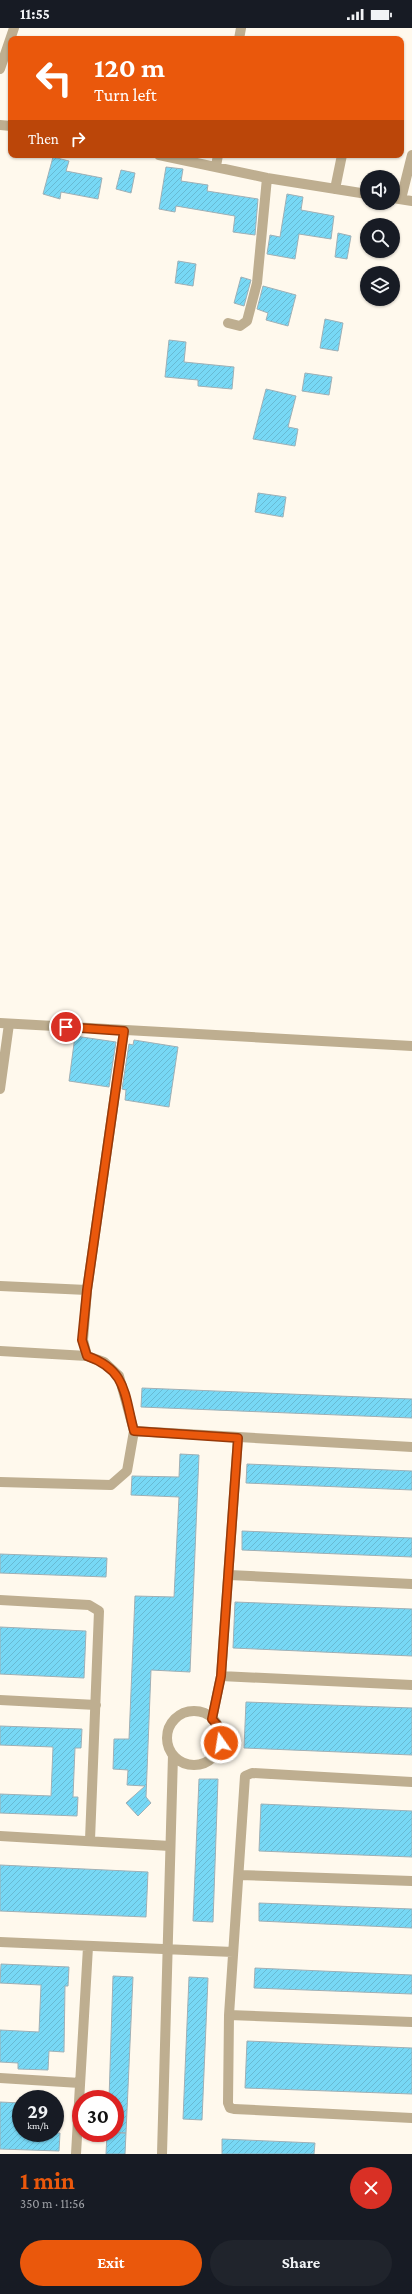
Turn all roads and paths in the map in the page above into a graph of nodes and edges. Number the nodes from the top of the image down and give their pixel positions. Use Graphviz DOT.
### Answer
graph roads {
  1 [pos="8,46"];
  2 [pos="0,69"];
  3 [pos="412,155"];
  4 [pos="175,158"];
  5 [pos="217,158"];
  6 [pos="341,158"];
  7 [pos="216,166"];
  8 [pos="266,178"];
  9 [pos="335,189"];
  10 [pos="400,189"];
  11 [pos="360,193"];
  12 [pos="400,199"];
  13 [pos="412,201"];
  14 [pos="228,323"];
  15 [pos="5,1024"];
  16 [pos="124,1031"];
  17 [pos="412,1046"];
  18 [pos="0,1089"];
  19 [pos="0,1286"];
  20 [pos="87,1290"];
  21 [pos="0,1351"];
  22 [pos="87,1356"];
  23 [pos="134,1431"];
  24 [pos="238,1438"];
  25 [pos="412,1447"];
  26 [pos="0,1482"];
  27 [pos="229,1575"];
  28 [pos="412,1584"];
  29 [pos="0,1600"];
  30 [pos="221,1676"];
  31 [pos="412,1685"];
  32 [pos="0,1700"];
  33 [pos="96,1705"];
  34 [pos="212,1719"];
  35 [pos="173,1755"];
  36 [pos="412,1782"];
  37 [pos="0,1836"];
  38 [pos="90,1840"];
  39 [pos="170,1846"];
  40 [pos="239,1875"];
  41 [pos="412,1881"];
  42 [pos="0,1942"];
  43 [pos="88,1947"];
  44 [pos="166,1948"];
  45 [pos="233,1952"];
  46 [pos="229,2015"];
  47 [pos="412,2022"];
  48 [pos="0,2078"];
  49 [pos="80,2083"];
  50 [pos="412,2118"];
  51 [pos="76,2154"];
  52 [pos="162,2154"];
  1 -- 2 [label="street"];
  3 -- 10 [label="street"];
  4 -- 7 [label="street"];
  5 -- 7 [label="street"];
  6 -- 9 [label="street"];
  7 -- 8 [label="street"];
  8 -- 9 [label="street"];
  8 -- 14 [label="street"];
  9 -- 11 [label="street"];
  12 -- 13 [label="street"];
  15 -- 16 [label="street"];
  15 -- 18 [label="street"];
  16 -- 17 [label="street"];
  16 -- 20 [label="street"];
  19 -- 20 [label="street"];
  20 -- 22 [label="street"];
  21 -- 22 [label="street"];
  22 -- 23 [label="street"];
  23 -- 24 [label="street"];
  23 -- 26 [label="street"];
  24 -- 25 [label="street"];
  24 -- 27 [label="street"];
  27 -- 28 [label="street"];
  27 -- 30 [label="street"];
  29 -- 33 [label="street"];
  30 -- 31 [label="street"];
  30 -- 34 [label="street"];
  32 -- 33 [label="street"];
  33 -- 38 [label="street"];
  34 -- 35 [label="street"];
  34 -- 35 [label="street"];
  35 -- 39 [label="street"];
  36 -- 40 [label="street"];
  37 -- 38 [label="street"];
  38 -- 39 [label="street"];
  39 -- 44 [label="street"];
  40 -- 41 [label="street"];
  40 -- 45 [label="street"];
  42 -- 43 [label="street"];
  43 -- 44 [label="street"];
  43 -- 49 [label="street"];
  44 -- 45 [label="street"];
  44 -- 52 [label="street"];
  45 -- 46 [label="street"];
  46 -- 47 [label="street"];
  46 -- 50 [label="street"];
  48 -- 49 [label="street"];
  49 -- 51 [label="street"];
}
